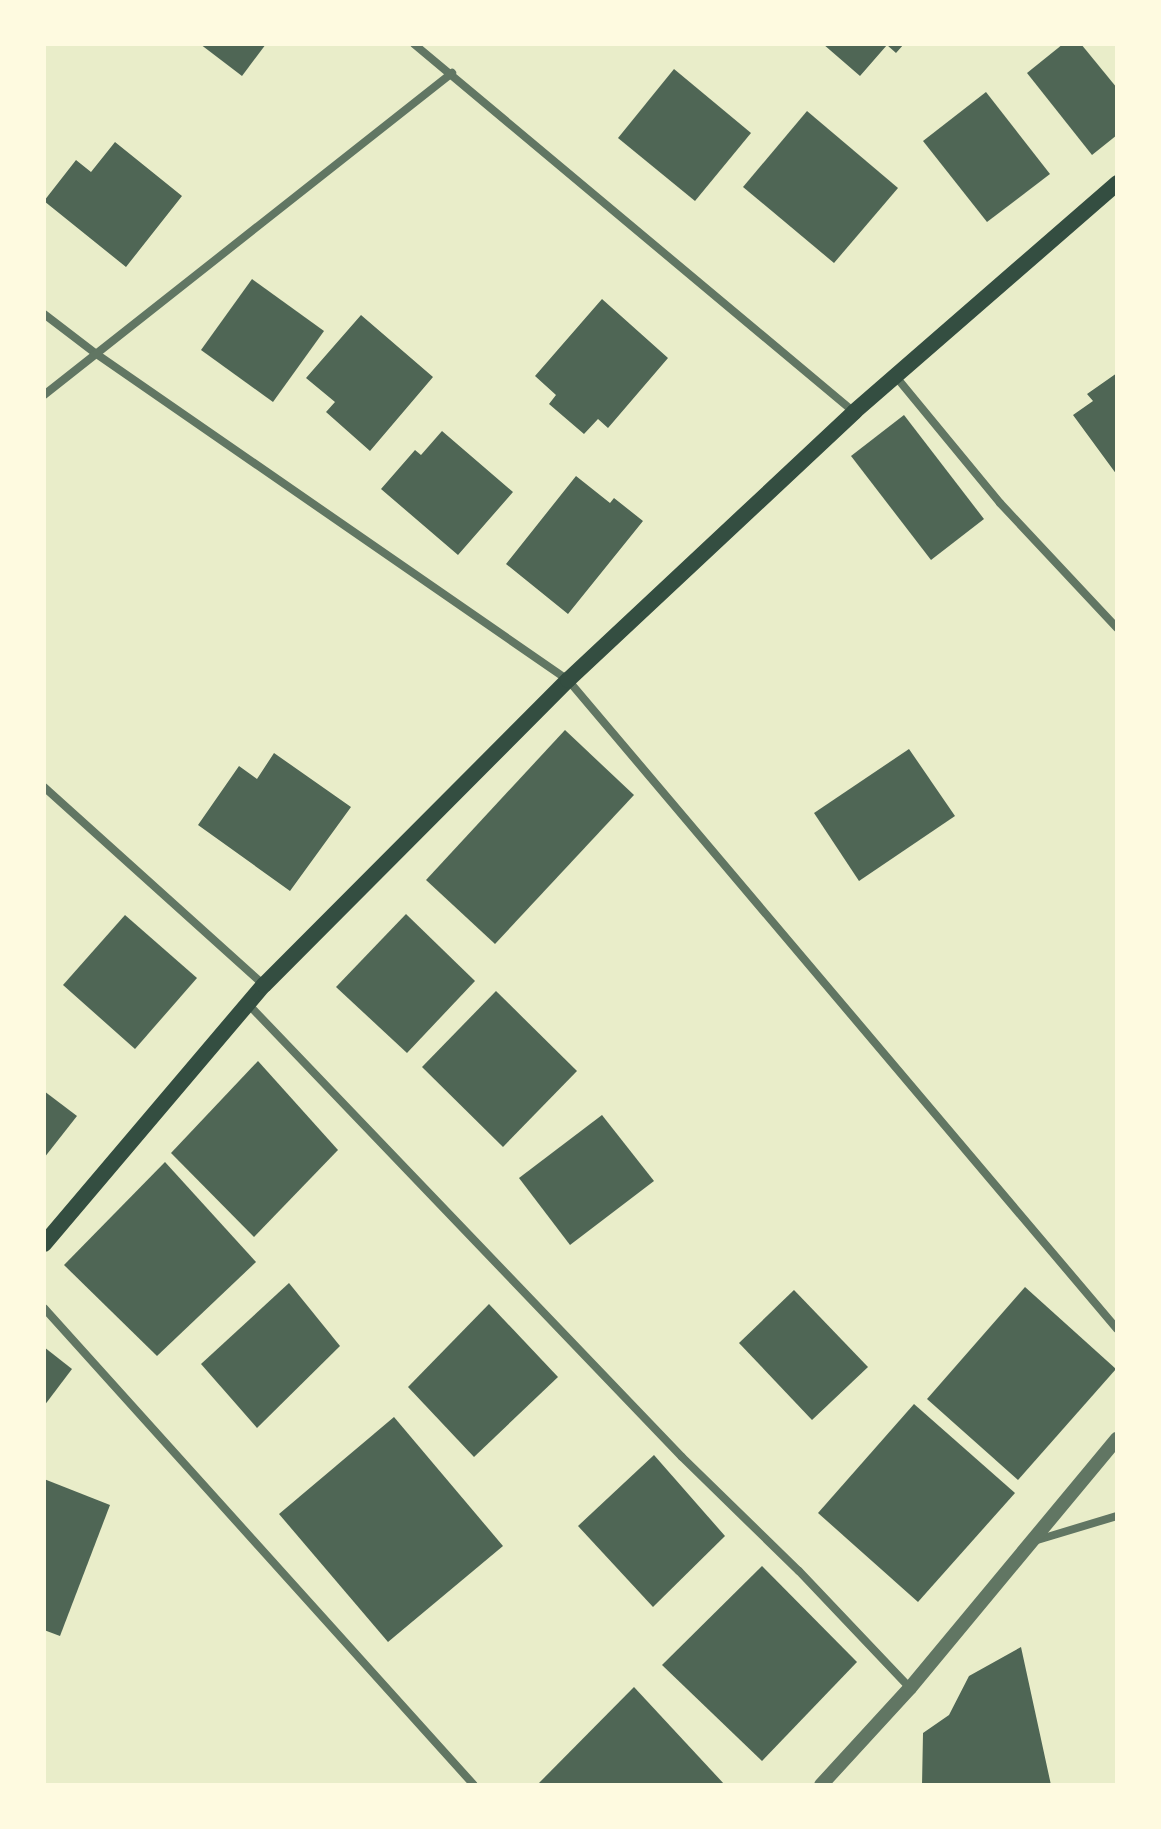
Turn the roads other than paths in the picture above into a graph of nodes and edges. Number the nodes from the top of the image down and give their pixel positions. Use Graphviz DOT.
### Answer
graph roads {
  1 [pos="414,44"];
  2 [pos="452,73"];
  3 [pos="1117,183"];
  4 [pos="44,314"];
  5 [pos="95,353"];
  6 [pos="897,378"];
  7 [pos="44,395"];
  8 [pos="854,412"];
  9 [pos="1117,628"];
  10 [pos="568,680"];
  11 [pos="44,787"];
  12 [pos="264,985"];
  13 [pos="248,1004"];
  14 [pos="44,1244"];
  15 [pos="44,1308"];
  16 [pos="1117,1329"];
  17 [pos="1117,1439"];
  18 [pos="1117,1516"];
  19 [pos="1031,1542"];
  20 [pos="910,1688"];
  21 [pos="474,1785"];
  22 [pos="821,1785"];
  1 -- 2 [label="street"];
  2 -- 5 [label="street"];
  2 -- 8 [label="street"];
  3 -- 6 [label="main road"];
  4 -- 5 [label="street"];
  5 -- 7 [label="street"];
  5 -- 10 [label="street"];
  6 -- 8 [label="main road"];
  6 -- 9 [label="street"];
  8 -- 10 [label="main road"];
  10 -- 12 [label="main road"];
  10 -- 16 [label="street"];
  11 -- 12 [label="street"];
  12 -- 13 [label="main road"];
  13 -- 14 [label="main road"];
  13 -- 20 [label="street"];
  15 -- 21 [label="street"];
  17 -- 19 [label="street"];
  18 -- 19 [label="street"];
  19 -- 20 [label="street"];
  20 -- 22 [label="street"];
}
